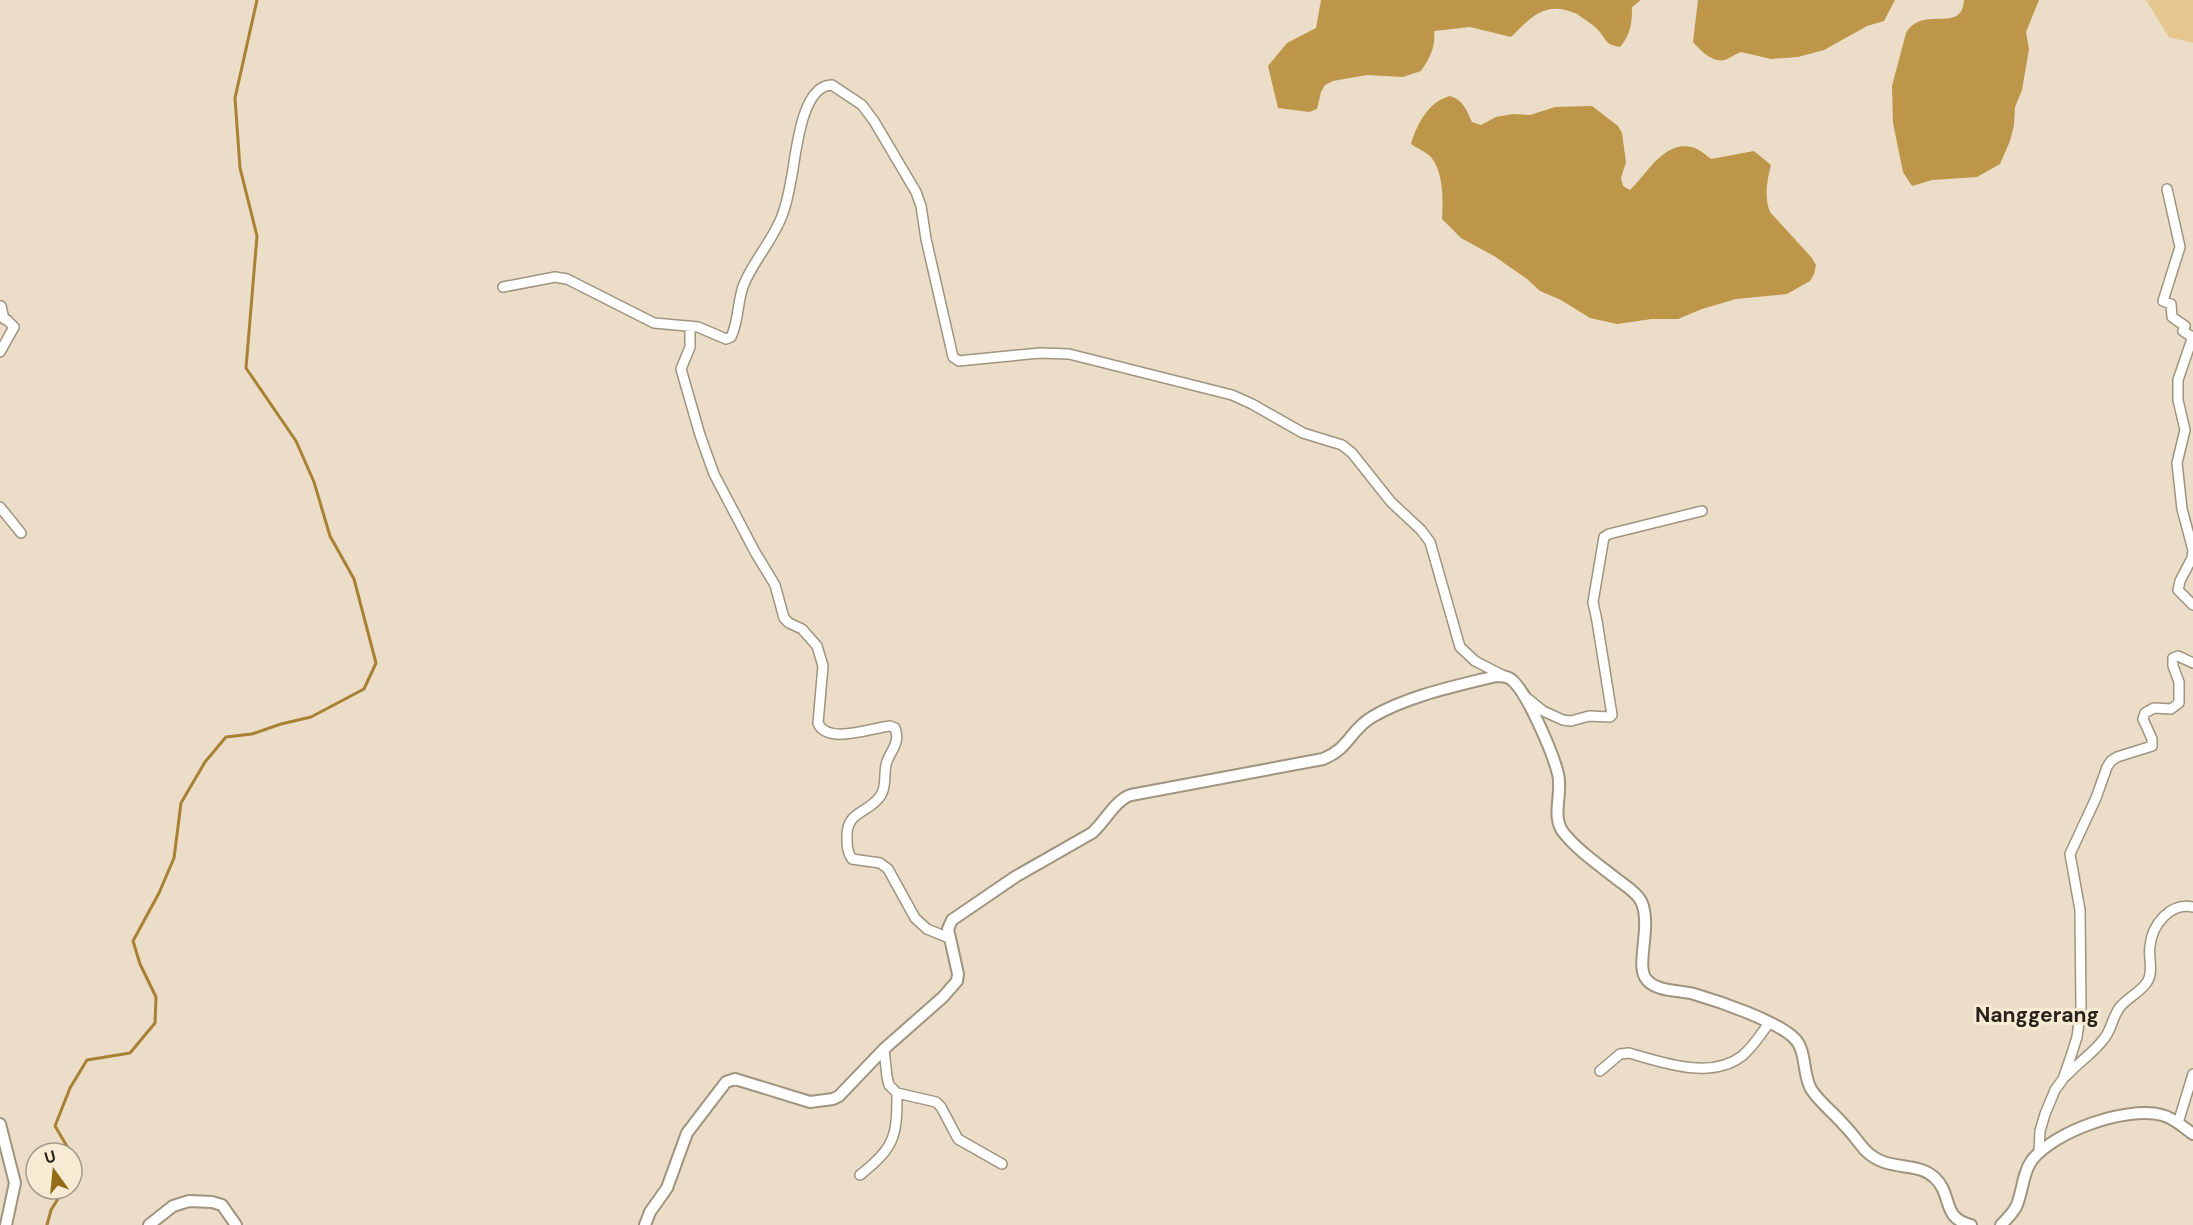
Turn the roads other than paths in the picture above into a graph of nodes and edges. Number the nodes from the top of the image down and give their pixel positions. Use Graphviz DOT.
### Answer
graph roads {
  1 [pos="2167,189"];
  2 [pos="503,287"];
  3 [pos="1,306"];
  4 [pos="690,326"];
  5 [pos="2193,337"];
  6 [pos="0,352"];
  7 [pos="0,507"];
  8 [pos="1702,511"];
  9 [pos="21,533"];
  10 [pos="2193,605"];
  11 [pos="2193,663"];
  12 [pos="1506,677"];
  13 [pos="1523,694"];
  14 [pos="2193,907"];
  15 [pos="949,938"];
  16 [pos="1769,1023"];
  17 [pos="884,1049"];
  18 [pos="1600,1071"];
  19 [pos="2193,1074"];
  20 [pos="2063,1079"];
  21 [pos="897,1093"];
  22 [pos="2178,1123"];
  23 [pos="0,1124"];
  24 [pos="2193,1134"];
  25 [pos="2039,1154"];
  26 [pos="1002,1164"];
  27 [pos="860,1175"];
  28 [pos="6,1225"];
  29 [pos="149,1225"];
  30 [pos="236,1225"];
  31 [pos="645,1225"];
  32 [pos="1971,1225"];
  33 [pos="2001,1225"];
  1 -- 5 [label="street"];
  2 -- 4 [label="street"];
  3 -- 6 [label="street"];
  4 -- 12 [label="street"];
  4 -- 15 [label="street"];
  5 -- 10 [label="street"];
  7 -- 9 [label="street"];
  8 -- 13 [label="street"];
  11 -- 20 [label="street"];
  12 -- 13 [label="street"];
  12 -- 15 [label="street"];
  13 -- 16 [label="street"];
  14 -- 20 [label="street"];
  15 -- 17 [label="street"];
  16 -- 18 [label="street"];
  16 -- 32 [label="street"];
  17 -- 21 [label="street"];
  17 -- 31 [label="street"];
  19 -- 22 [label="street"];
  20 -- 25 [label="street"];
  21 -- 26 [label="street"];
  21 -- 27 [label="street"];
  22 -- 24 [label="street"];
  22 -- 25 [label="street"];
  23 -- 28 [label="street"];
  25 -- 33 [label="street"];
  29 -- 30 [label="street"];
}
